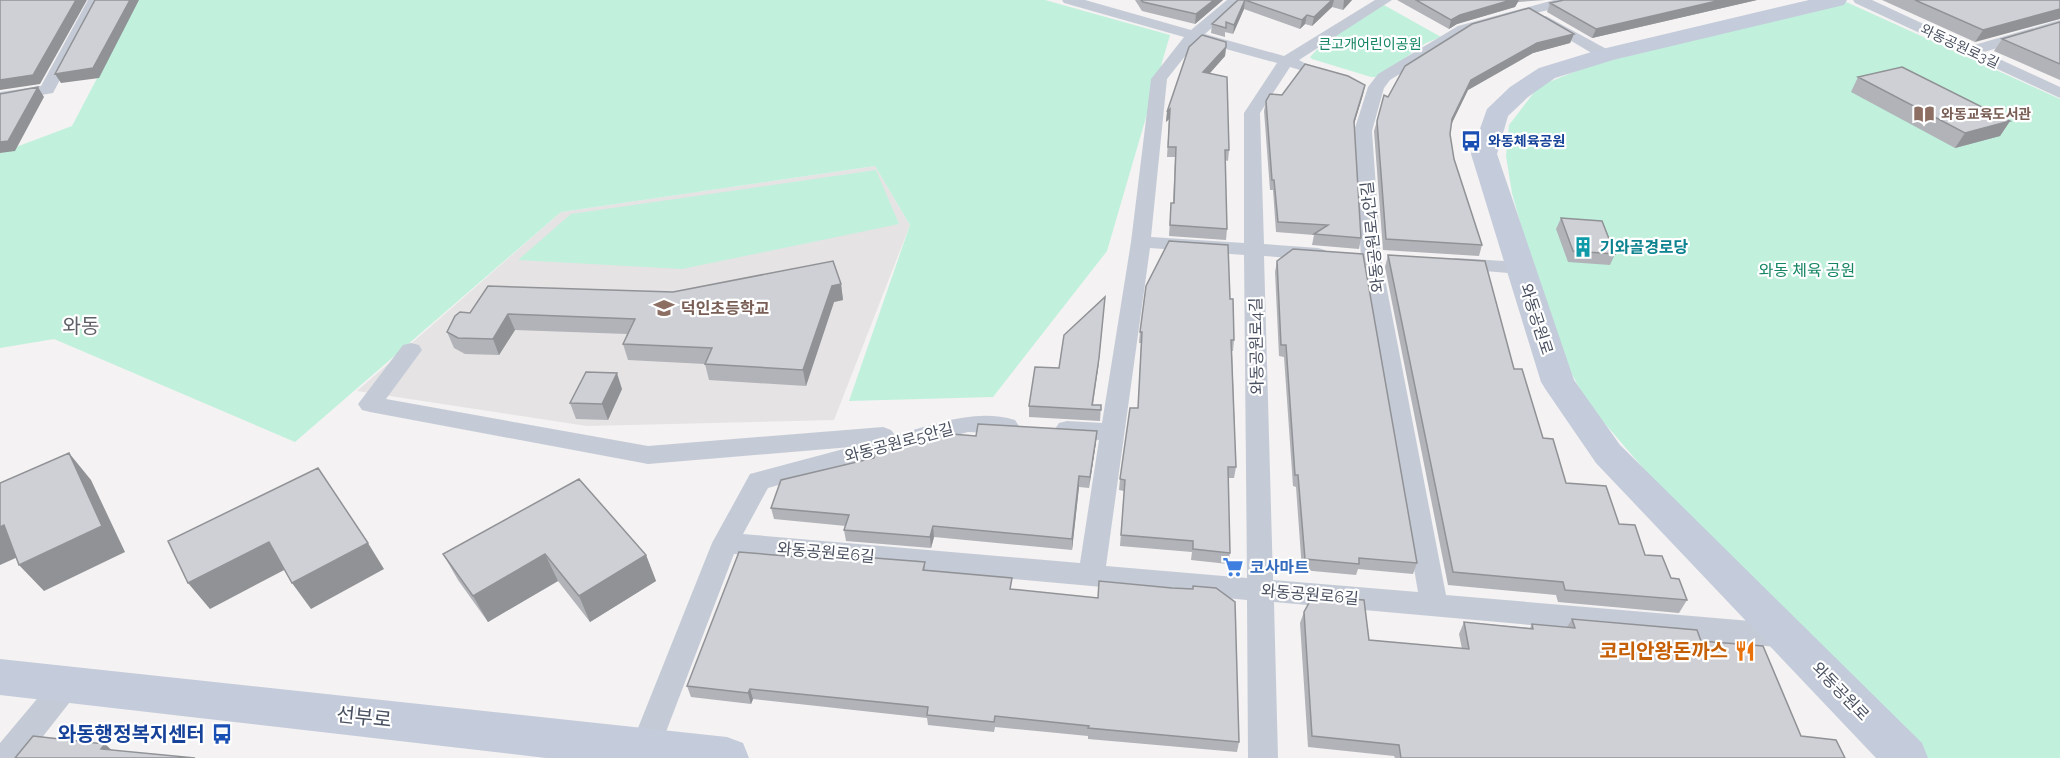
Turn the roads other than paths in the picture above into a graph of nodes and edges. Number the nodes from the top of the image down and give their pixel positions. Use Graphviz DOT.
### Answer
graph roads {
  1 [pos="95,0"];
  2 [pos="1069,0"];
  3 [pos="1135,0"];
  4 [pos="1236,0"];
  5 [pos="1385,0"];
  6 [pos="1574,0"];
  7 [pos="1836,0"];
  8 [pos="1860,0"];
  9 [pos="1520,5"];
  10 [pos="1117,14"];
  11 [pos="2060,25"];
  12 [pos="2040,31"];
  13 [pos="1194,35"];
  14 [pos="2060,39"];
  15 [pos="1969,51"];
  16 [pos="1606,55"];
  17 [pos="1286,61"];
  18 [pos="1320,71"];
  19 [pos="2060,93"];
  20 [pos="0,97"];
  21 [pos="1141,242"];
  22 [pos="1254,250"];
  23 [pos="1371,258"];
  24 [pos="1394,260"];
  25 [pos="1440,263"];
  26 [pos="1520,268"];
  27 [pos="411,350"];
  28 [pos="938,432"];
  29 [pos="1113,432"];
  30 [pos="725,543"];
  31 [pos="1091,575"];
  32 [pos="1260,590"];
  33 [pos="1434,605"];
  34 [pos="1787,636"];
  35 [pos="0,677"];
  36 [pos="67,684"];
  37 [pos="645,748"];
  38 [pos="7,758"];
  39 [pos="727,758"];
  40 [pos="1263,758"];
  41 [pos="1906,758"];
  1 -- 20 [label="street"];
  2 -- 10 [label="street"];
  3 -- 10 [label="street"];
  4 -- 13 [label="street"];
  5 -- 17 [label="street, 와동공원로4길"];
  6 -- 9 [label="street, 와동공원로4안길"];
  7 -- 16 [label="street, 와동공원로"];
  8 -- 15 [label="street, 와동공원로3길"];
  9 -- 16 [label="street"];
  9 -- 23 [label="street, 와동공원로4안길"];
  10 -- 13 [label="street"];
  11 -- 12 [label="street"];
  12 -- 14 [label="street"];
  12 -- 15 [label="street"];
  13 -- 17 [label="street"];
  13 -- 21 [label="street"];
  15 -- 19 [label="street, 와동공원로3길"];
  16 -- 26 [label="street, 와동공원로"];
  17 -- 18 [label="street"];
  17 -- 22 [label="street, 와동공원로4길"];
  21 -- 22 [label="street"];
  21 -- 29 [label="street"];
  22 -- 23 [label="street"];
  22 -- 32 [label="street, 와동공원로4길"];
  23 -- 24 [label="street"];
  23 -- 33 [label="street, 와동공원로4안길"];
  25 -- 26 [label="street"];
  26 -- 34 [label="street, 와동공원로"];
  27 -- 28 [label="street"];
  28 -- 29 [label="street, 와동공원로5안길"];
  28 -- 30 [label="street, 와동공원로5안길"];
  29 -- 31 [label="street"];
  30 -- 31 [label="street, 와동공원로6길"];
  30 -- 37 [label="street, 와동공원로5안길"];
  31 -- 32 [label="street, 와동공원로6길"];
  32 -- 33 [label="street, 와동공원로6길"];
  32 -- 40 [label="street, 와동공원로4길"];
  33 -- 34 [label="street, 와동공원로6길"];
  34 -- 41 [label="street, 와동공원로"];
  35 -- 36 [label="street, 선부로"];
  36 -- 37 [label="street, 선부로"];
  36 -- 38 [label="street"];
  37 -- 39 [label="street, 선부로"];
}
